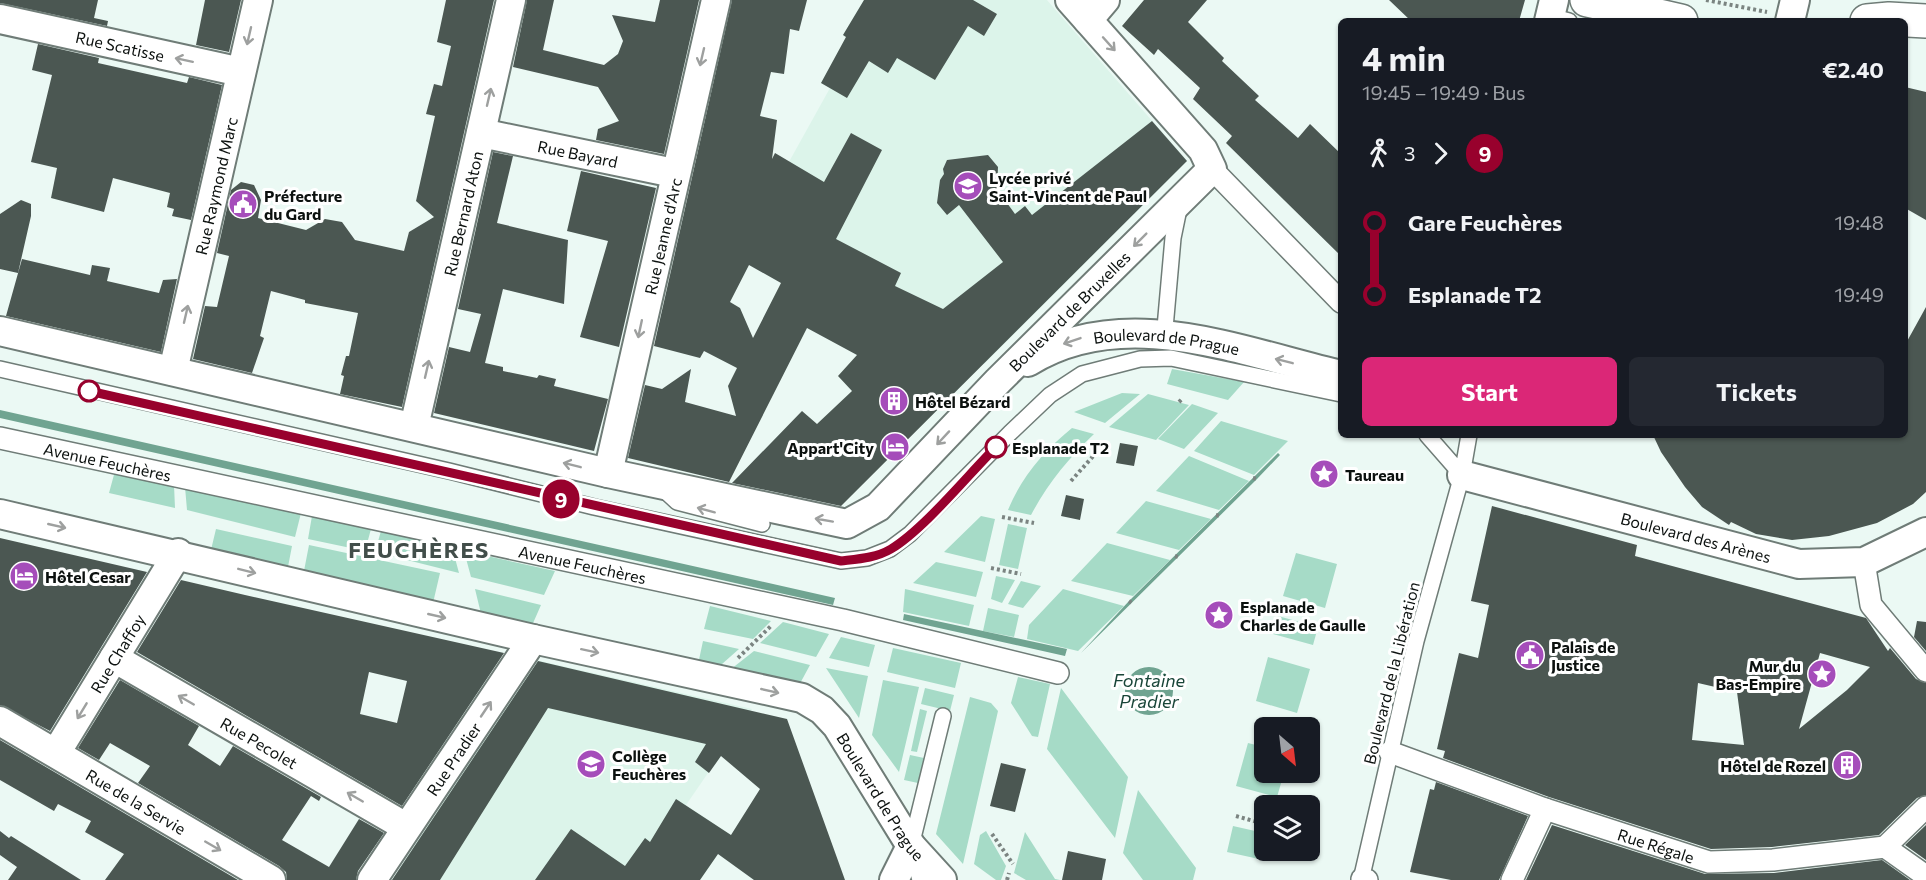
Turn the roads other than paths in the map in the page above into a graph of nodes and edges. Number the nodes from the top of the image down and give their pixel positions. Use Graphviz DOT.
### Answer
graph roads {
  1 [pos="258,0"];
  2 [pos="511,0"];
  3 [pos="716,0"];
  4 [pos="1587,0"];
  5 [pos="1088,7"];
  6 [pos="1668,18"];
  7 [pos="0,19"];
  8 [pos="1908,20"];
  9 [pos="1926,21"];
  10 [pos="1908,33"];
  11 [pos="1926,34"];
  12 [pos="241,72"];
  13 [pos="481,133"];
  14 [pos="1212,170"];
  15 [pos="674,173"];
  16 [pos="1182,199"];
  17 [pos="1338,299"];
  18 [pos="1166,328"];
  19 [pos="0,331"];
  20 [pos="0,369"];
  21 [pos="173,372"];
  22 [pos="1338,374"];
  23 [pos="998,381"];
  24 [pos="1338,393"];
  25 [pos="414,426"];
  26 [pos="0,438"];
  27 [pos="1430,438"];
  28 [pos="1468,438"];
  29 [pos="608,473"];
  30 [pos="1462,475"];
  31 [pos="657,484"];
  32 [pos="0,514"];
  33 [pos="762,524"];
  34 [pos="1926,532"];
  35 [pos="178,553"];
  36 [pos="1864,562"];
  37 [pos="533,639"];
  38 [pos="114,658"];
  39 [pos="1926,671"];
  40 [pos="1058,673"];
  41 [pos="943,716"];
  42 [pos="0,721"];
  43 [pos="1390,752"];
  44 [pos="56,753"];
  45 [pos="1926,807"];
  46 [pos="1545,809"];
  47 [pos="406,827"];
  48 [pos="911,846"];
  49 [pos="1885,847"];
  50 [pos="1704,871"];
  51 [pos="1926,876"];
  52 [pos="271,880"];
  53 [pos="372,880"];
  54 [pos="894,880"];
  55 [pos="920,880"];
  56 [pos="942,880"];
  57 [pos="1363,880"];
  58 [pos="1512,880"];
  1 -- 12 [label="street, Rue Raymond Marc, one-way"];
  13 -- 2 [label="street, Rue Bernard Aton, one-way"];
  3 -- 15 [label="street, Rue Jeanne d'Arc, one-way"];
  4 -- 6 [label="street"];
  5 -- 14 [label="street, one-way"];
  12 -- 7 [label="street, Rue Scatisse, one-way"];
  8 -- 9 [label="street"];
  10 -- 11 [label="lane"];
  21 -- 12 [label="street, Rue Raymond Marc, one-way"];
  13 -- 15 [label="street, Rue Bayard"];
  25 -- 13 [label="street, Rue Bernard Aton, one-way"];
  14 -- 16 [label="street, Boulevard de Bruxelles"];
  14 -- 17 [label="street"];
  15 -- 29 [label="street, Rue Jeanne d'Arc, one-way"];
  16 -- 18 [label="lane"];
  16 -- 23 [label="street, Boulevard de Bruxelles, one-way"];
  19 -- 21 [label="street"];
  20 -- 24 [label="lane"];
  21 -- 25 [label="street"];
  22 -- 23 [label="street, Boulevard de Prague, one-way"];
  23 -- 31 [label="street, Boulevard de Bruxelles, one-way"];
  29 -- 25 [label="street, one-way"];
  26 -- 40 [label="street, Avenue Feuchères"];
  27 -- 30 [label="lane"];
  28 -- 30 [label="lane, Boulevard de la Libération"];
  29 -- 31 [label="street"];
  30 -- 36 [label="street, Boulevard des Arènes"];
  30 -- 43 [label="lane, Boulevard de la Libération"];
  33 -- 31 [label="lane, one-way"];
  32 -- 35 [label="street, one-way"];
  34 -- 36 [label="street, Boulevard des Arènes"];
  35 -- 37 [label="street, one-way"];
  35 -- 38 [label="street, Rue Chaffoy"];
  36 -- 39 [label="street"];
  47 -- 37 [label="street, Rue Pradier, one-way"];
  37 -- 48 [label="street, Boulevard de Prague, one-way"];
  38 -- 44 [label="street, Rue Chaffoy, one-way"];
  47 -- 38 [label="street, Rue Pecolet, one-way"];
  41 -- 48 [label="lane"];
  42 -- 44 [label="street, Rue de la Servie"];
  43 -- 46 [label="street, Rue Régale"];
  43 -- 57 [label="lane, Boulevard de la Libération"];
  44 -- 52 [label="street, Rue de la Servie, one-way"];
  45 -- 49 [label="street"];
  46 -- 50 [label="street, Rue Régale"];
  46 -- 58 [label="street"];
  47 -- 53 [label="street, Rue Pradier"];
  48 -- 54 [label="street"];
  48 -- 55 [label="lane"];
  48 -- 56 [label="street, Boulevard de Prague"];
  49 -- 50 [label="street, Rue Régale"];
  49 -- 51 [label="street"];
}
